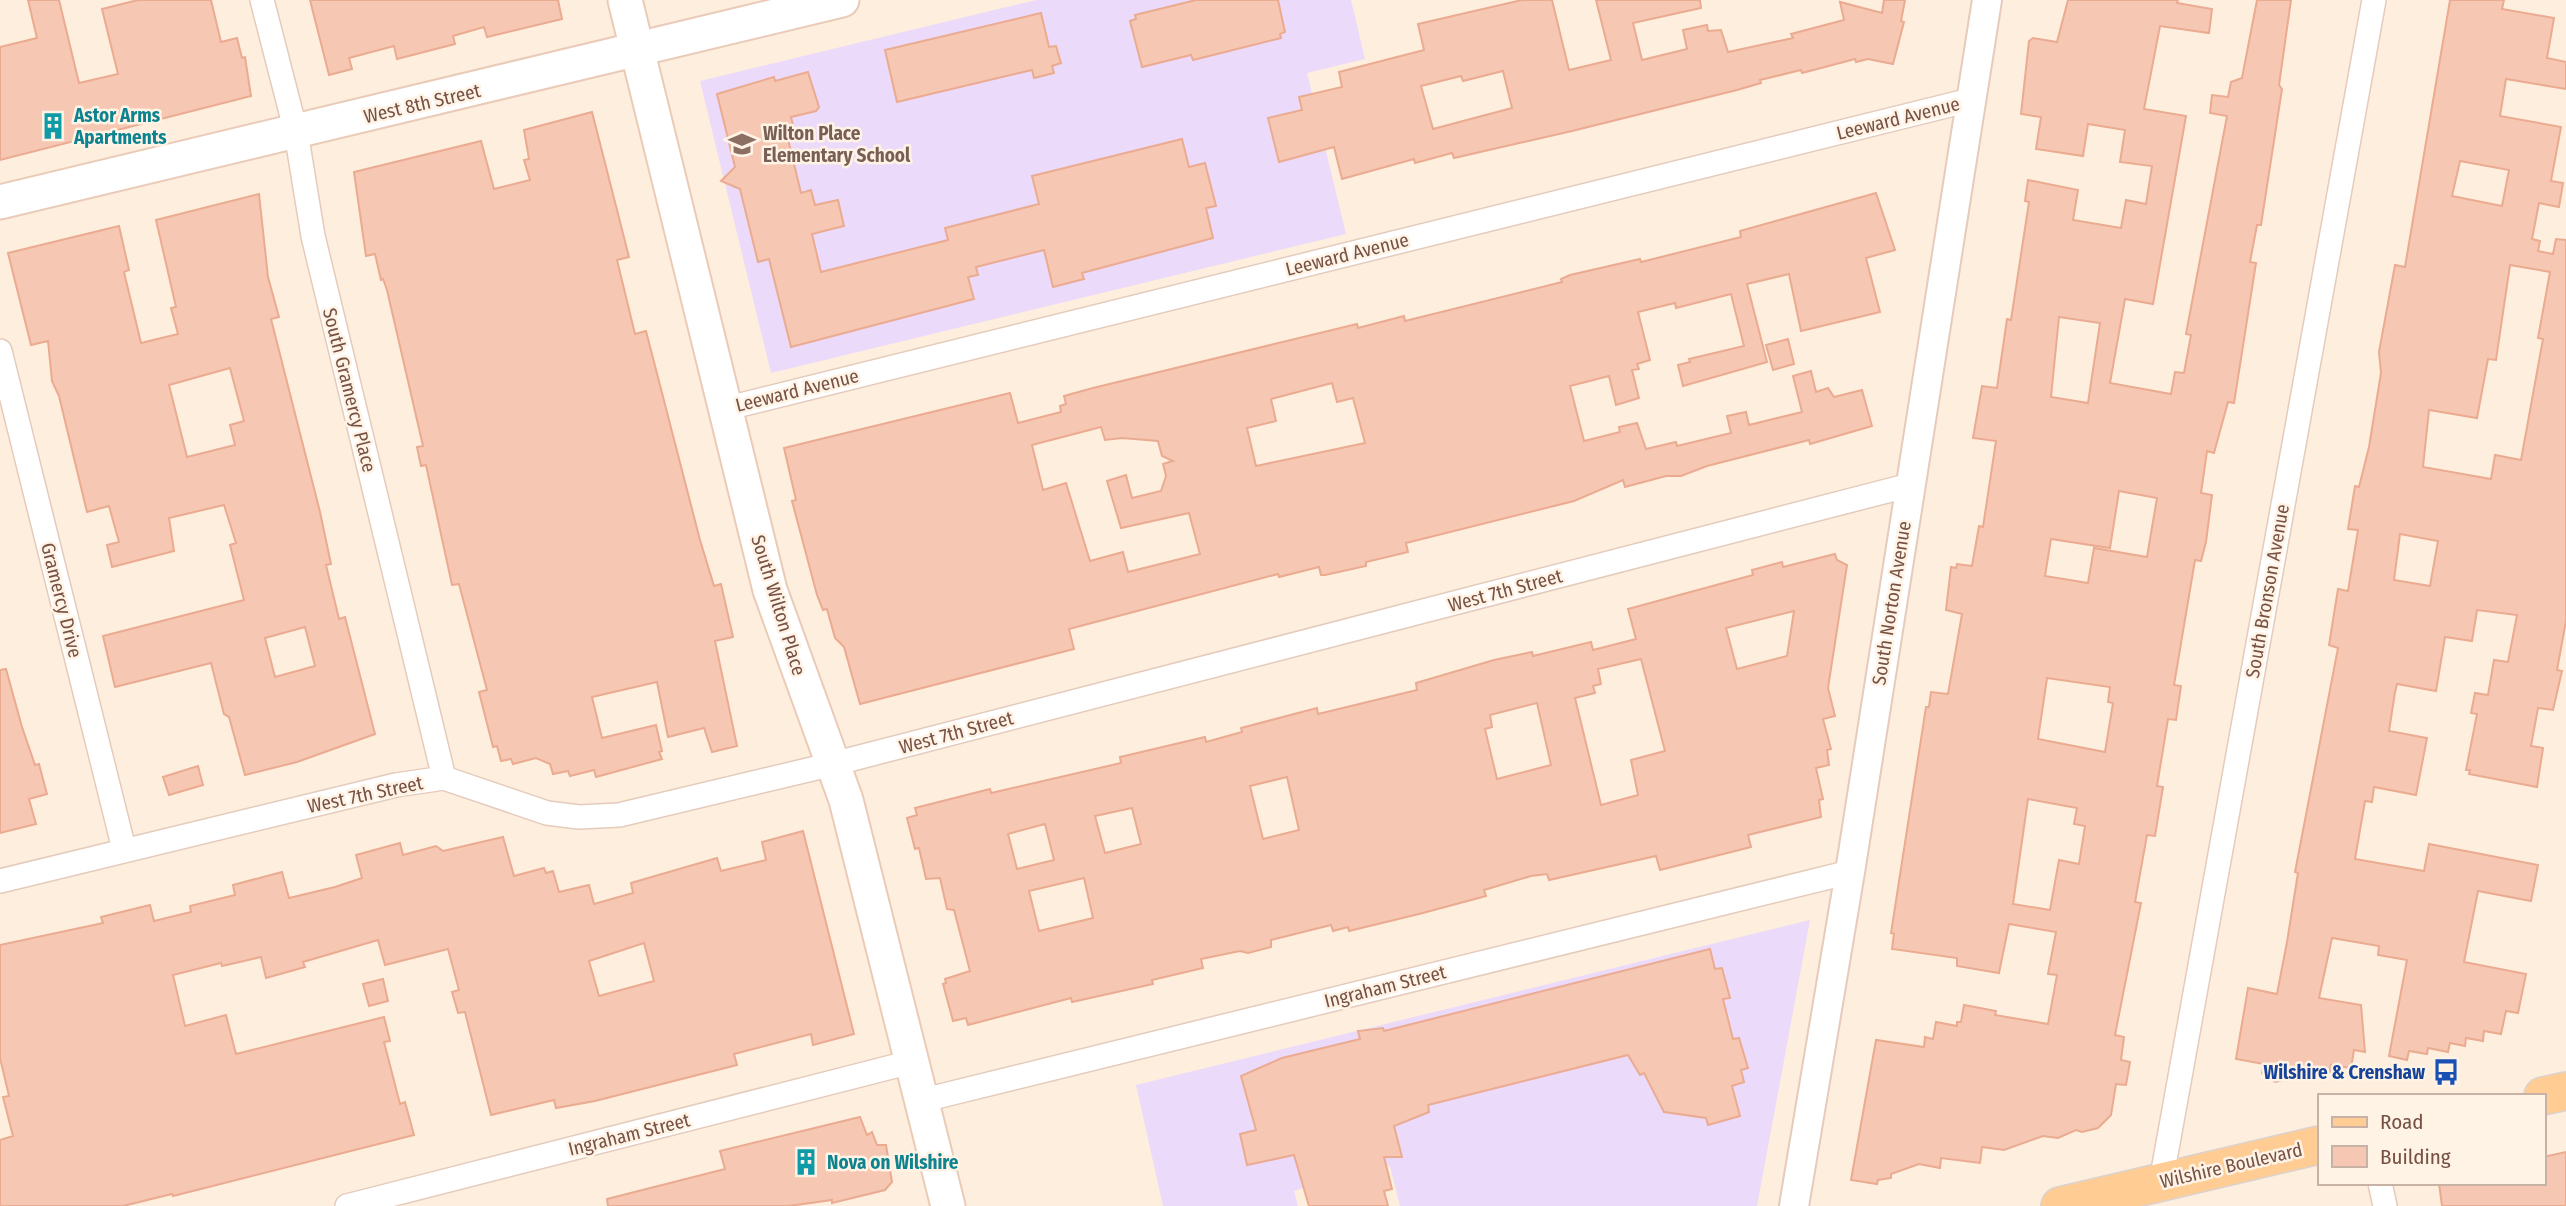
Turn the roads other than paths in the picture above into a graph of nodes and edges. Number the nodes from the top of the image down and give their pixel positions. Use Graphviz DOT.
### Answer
graph roads {
  1 [pos="262,0"];
  2 [pos="625,0"];
  3 [pos="842,0"];
  4 [pos="1987,0"];
  5 [pos="2374,0"];
  6 [pos="638,51"];
  7 [pos="1970,100"];
  8 [pos="296,132"];
  9 [pos="0,202"];
  10 [pos="0,351"];
  11 [pos="724,409"];
  12 [pos="1910,485"];
  13 [pos="832,764"];
  14 [pos="444,778"];
  15 [pos="124,849"];
  16 [pos="1850,872"];
  17 [pos="0,881"];
  18 [pos="911,1062"];
  19 [pos="2566,1091"];
  20 [pos="2545,1096"];
  21 [pos="920,1101"];
  22 [pos="2318,1145"];
  23 [pos="2161,1182"];
  24 [pos="2380,1185"];
  25 [pos="2122,1199"];
  26 [pos="347,1206"];
  27 [pos="948,1206"];
  28 [pos="1794,1206"];
  29 [pos="2060,1206"];
  30 [pos="2385,1206"];
  1 -- 8 [label="street, South Gramercy Place"];
  2 -- 6 [label="main road, South Wilton Place"];
  3 -- 6 [label="main road, West 8th Street"];
  4 -- 7 [label="street, South Norton Avenue"];
  5 -- 23 [label="street, South Bronson Avenue"];
  6 -- 8 [label="main road, West 8th Street"];
  6 -- 11 [label="main road, South Wilton Place"];
  7 -- 11 [label="street, Leeward Avenue"];
  7 -- 12 [label="street, South Norton Avenue"];
  8 -- 9 [label="main road, West 8th Street"];
  8 -- 14 [label="street, South Gramercy Place"];
  10 -- 15 [label="street, Gramercy Drive"];
  11 -- 13 [label="main road, South Wilton Place"];
  12 -- 13 [label="street, West 7th Street"];
  12 -- 16 [label="street, South Norton Avenue"];
  13 -- 14 [label="street, West 7th Street"];
  13 -- 18 [label="main road, South Wilton Place"];
  14 -- 15 [label="street, West 7th Street"];
  15 -- 17 [label="street, West 7th Street"];
  16 -- 21 [label="street, Ingraham Street"];
  16 -- 28 [label="street, South Norton Avenue"];
  18 -- 21 [label="main road, South Wilton Place"];
  18 -- 26 [label="street, Ingraham Street"];
  19 -- 20 [label="main road"];
  21 -- 27 [label="main road, South Wilton Place"];
  22 -- 23 [label="main road, Wilshire Boulevard"];
  23 -- 25 [label="main road, Wilshire Boulevard"];
  24 -- 30 [label="street"];
  25 -- 29 [label="main road, Wilshire Boulevard"];
}
